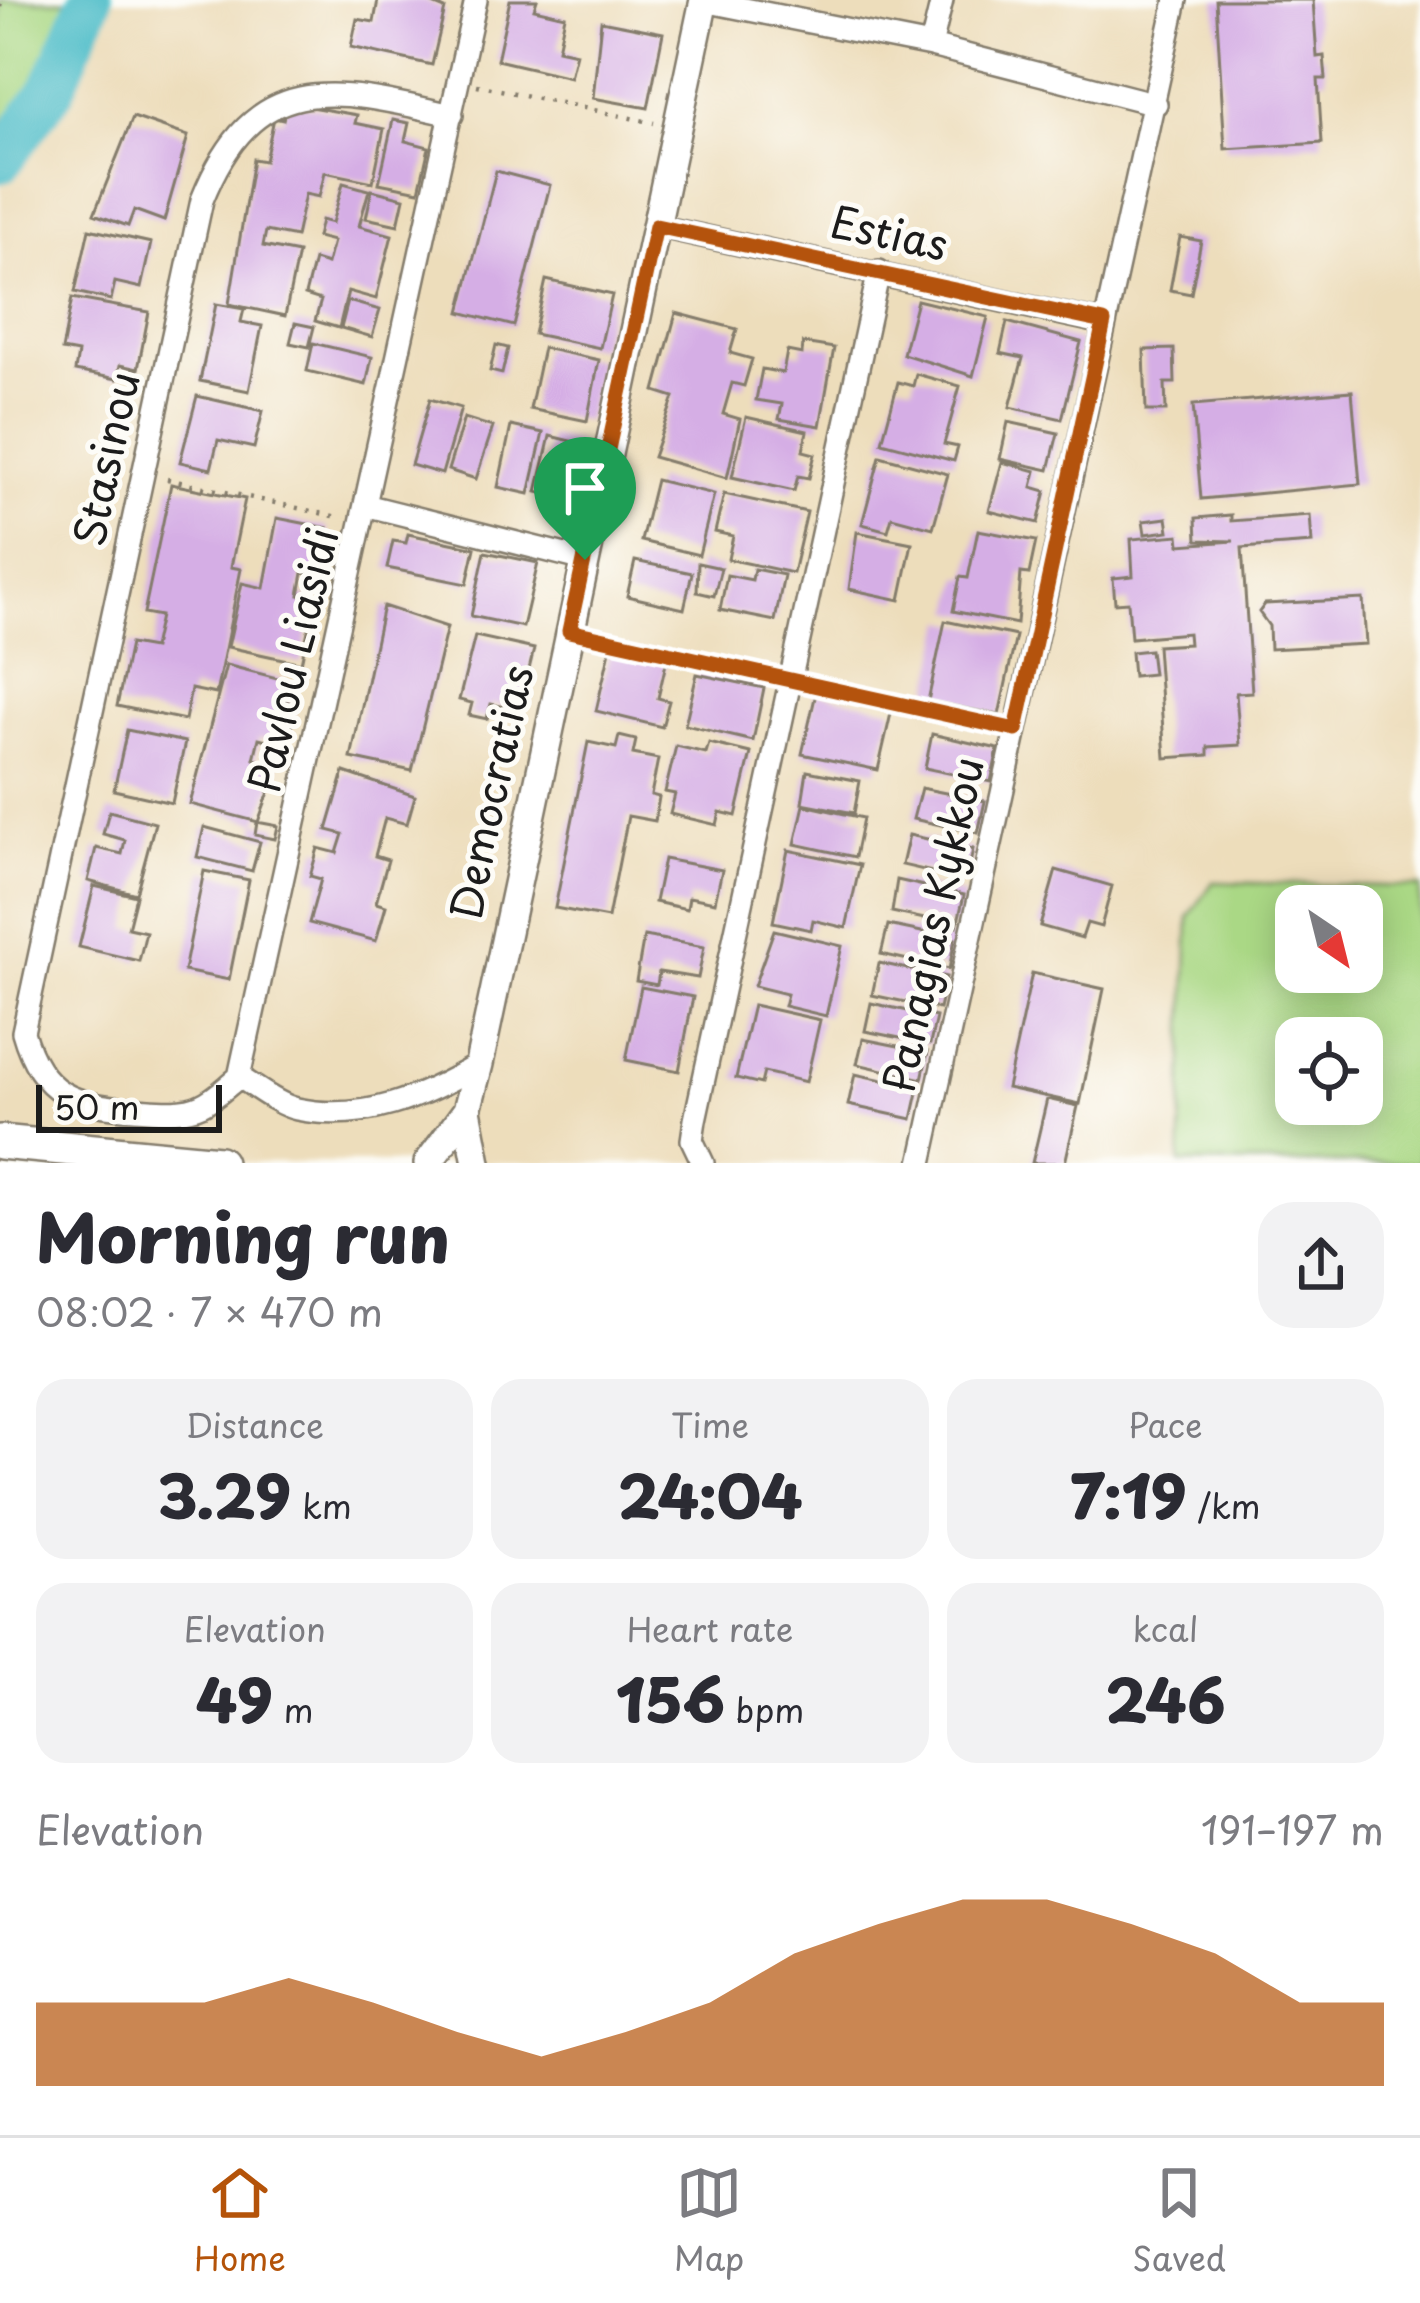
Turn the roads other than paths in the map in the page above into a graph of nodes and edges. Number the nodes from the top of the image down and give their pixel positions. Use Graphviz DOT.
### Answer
graph roads {
  1 [pos="476,0"];
  2 [pos="942,0"];
  3 [pos="1176,0"];
  4 [pos="704,1"];
  5 [pos="931,46"];
  6 [pos="1156,104"];
  7 [pos="452,115"];
  8 [pos="656,226"];
  9 [pos="878,271"];
  10 [pos="1104,322"];
  11 [pos="367,514"];
  12 [pos="585,560"];
  13 [pos="479,1064"];
  14 [pos="238,1077"];
  15 [pos="467,1110"];
  16 [pos="0,1142"];
  17 [pos="220,1163"];
  18 [pos="428,1163"];
  19 [pos="477,1163"];
  20 [pos="703,1163"];
  21 [pos="921,1163"];
  1 -- 7 [label="street, Pavlou Liasidi"];
  2 -- 5 [label="street"];
  3 -- 6 [label="street, Panagias Kykkou"];
  4 -- 5 [label="street"];
  4 -- 8 [label="street, Democratias"];
  5 -- 6 [label="street"];
  6 -- 10 [label="street, Panagias Kykkou"];
  7 -- 11 [label="street, Pavlou Liasidi"];
  7 -- 14 [label="street, Stasinou"];
  8 -- 9 [label="street, Estias"];
  8 -- 12 [label="street, Democratias"];
  9 -- 10 [label="street, Estias"];
  9 -- 20 [label="street"];
  10 -- 21 [label="street, Panagias Kykkou"];
  11 -- 12 [label="street"];
  11 -- 14 [label="street, Pavlou Liasidi"];
  12 -- 13 [label="street, Democratias"];
  13 -- 14 [label="street"];
  13 -- 15 [label="street, Democratias"];
  15 -- 18 [label="street, Democratias"];
  15 -- 19 [label="street, Democratias"];
  16 -- 17 [label="main road"];
}
